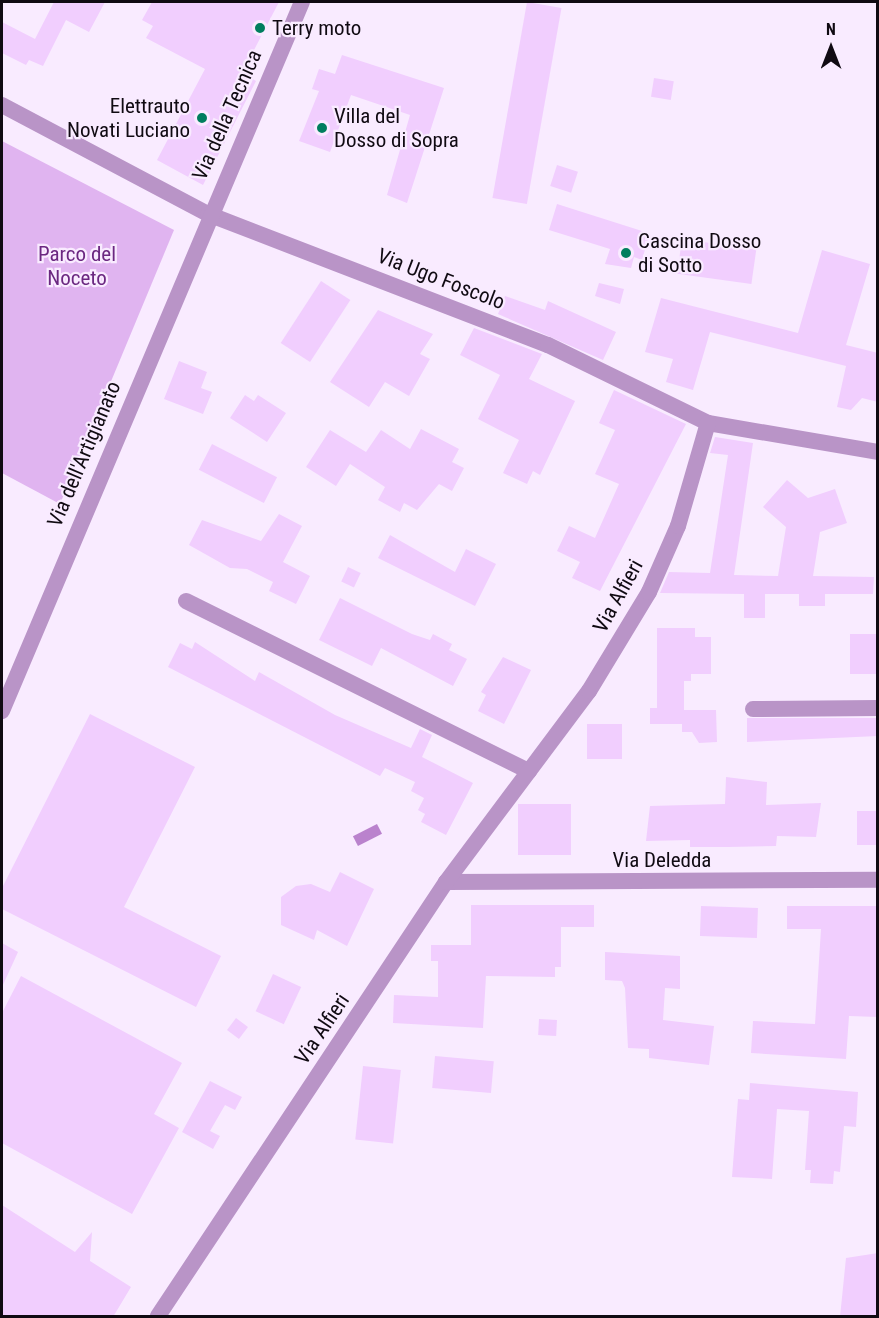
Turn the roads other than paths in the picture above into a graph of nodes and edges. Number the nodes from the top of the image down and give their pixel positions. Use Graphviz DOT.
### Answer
graph roads {
  1 [pos="302,2"];
  2 [pos="2,105"];
  3 [pos="208,214"];
  4 [pos="708,423"];
  5 [pos="878,452"];
  6 [pos="186,601"];
  7 [pos="878,708"];
  8 [pos="753,709"];
  9 [pos="2,711"];
  10 [pos="529,771"];
  11 [pos="878,880"];
  12 [pos="446,882"];
  13 [pos="158,1317"];
  1 -- 3 [label="street, Via della Tecnica"];
  2 -- 3 [label="street, Via Ugo Foscolo"];
  3 -- 4 [label="street, Via Ugo Foscolo"];
  3 -- 9 [label="street, Via dell'Artigianato"];
  4 -- 5 [label="street, Via Ugo Foscolo"];
  4 -- 10 [label="street, Via Alfieri"];
  6 -- 10 [label="street"];
  7 -- 8 [label="street"];
  10 -- 12 [label="street, Via Alfieri"];
  11 -- 12 [label="street, Via Deledda"];
  12 -- 13 [label="street, Via Alfieri"];
}
